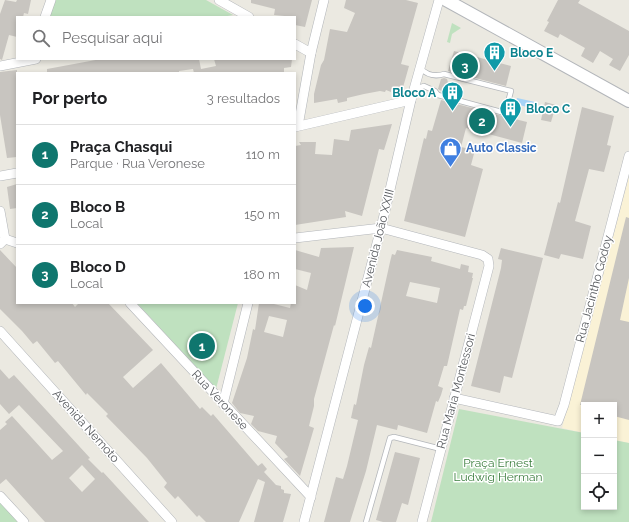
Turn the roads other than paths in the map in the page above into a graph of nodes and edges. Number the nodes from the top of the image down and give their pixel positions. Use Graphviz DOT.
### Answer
graph roads {
  1 [pos="50,0"];
  2 [pos="219,0"];
  3 [pos="324,0"];
  4 [pos="439,0"];
  5 [pos="446,0"];
  6 [pos="45,16"];
  7 [pos="247,16"];
  8 [pos="296,45"];
  9 [pos="311,53"];
  10 [pos="28,60"];
  11 [pos="0,66"];
  12 [pos="420,68"];
  13 [pos="428,74"];
  14 [pos="417,78"];
  15 [pos="424,86"];
  16 [pos="414,90"];
  17 [pos="411,100"];
  18 [pos="629,102"];
  19 [pos="296,127"];
  20 [pos="629,156"];
  21 [pos="16,173"];
  22 [pos="0,176"];
  23 [pos="0,211"];
  24 [pos="380,228"];
  25 [pos="296,238"];
  26 [pos="3,242"];
  27 [pos="16,243"];
  28 [pos="131,304"];
  29 [pos="248,304"];
  30 [pos="0,331"];
  31 [pos="454,398"];
  32 [pos="223,404"];
  33 [pos="441,449"];
  34 [pos="0,496"];
  35 [pos="311,497"];
  36 [pos="24,522"];
  37 [pos="172,522"];
  38 [pos="304,522"];
  39 [pos="366,522"];
  40 [pos="422,522"];
  1 -- 6 [label="street"];
  2 -- 7 [label="street"];
  3 -- 9 [label="street"];
  4 -- 12 [label="street, Avenida João XXIII"];
  5 -- 18 [label="street"];
  8 -- 9 [label="street"];
  9 -- 19 [label="street"];
  10 -- 11 [label="street"];
  12 -- 13 [label="lane"];
  12 -- 14 [label="street, Avenida João XXIII"];
  13 -- 14 [label="lane"];
  13 -- 15 [label="lane"];
  14 -- 15 [label="lane"];
  14 -- 16 [label="street, Avenida João XXIII"];
  15 -- 16 [label="lane"];
  16 -- 17 [label="street, Avenida João XXIII"];
  17 -- 19 [label="street"];
  17 -- 24 [label="street, Avenida João XXIII"];
  20 -- 31 [label="street, Rua Jacintho Godoy"];
  21 -- 22 [label="street"];
  23 -- 26 [label="street"];
  24 -- 25 [label="street"];
  24 -- 31 [label="street, Rua Maria Montessori"];
  24 -- 35 [label="street, Avenida João XXIII"];
  26 -- 27 [label="street"];
  28 -- 32 [label="street, Rua Veronese"];
  29 -- 32 [label="street"];
  30 -- 37 [label="street, Avenida Nemoto"];
  31 -- 33 [label="street, Rua Maria Montessori"];
  32 -- 35 [label="street, Rua Veronese"];
  33 -- 39 [label="lane"];
  33 -- 40 [label="street, Rua Maria Montessori"];
  34 -- 36 [label="street"];
  35 -- 38 [label="street, Avenida João XXIII"];
}
